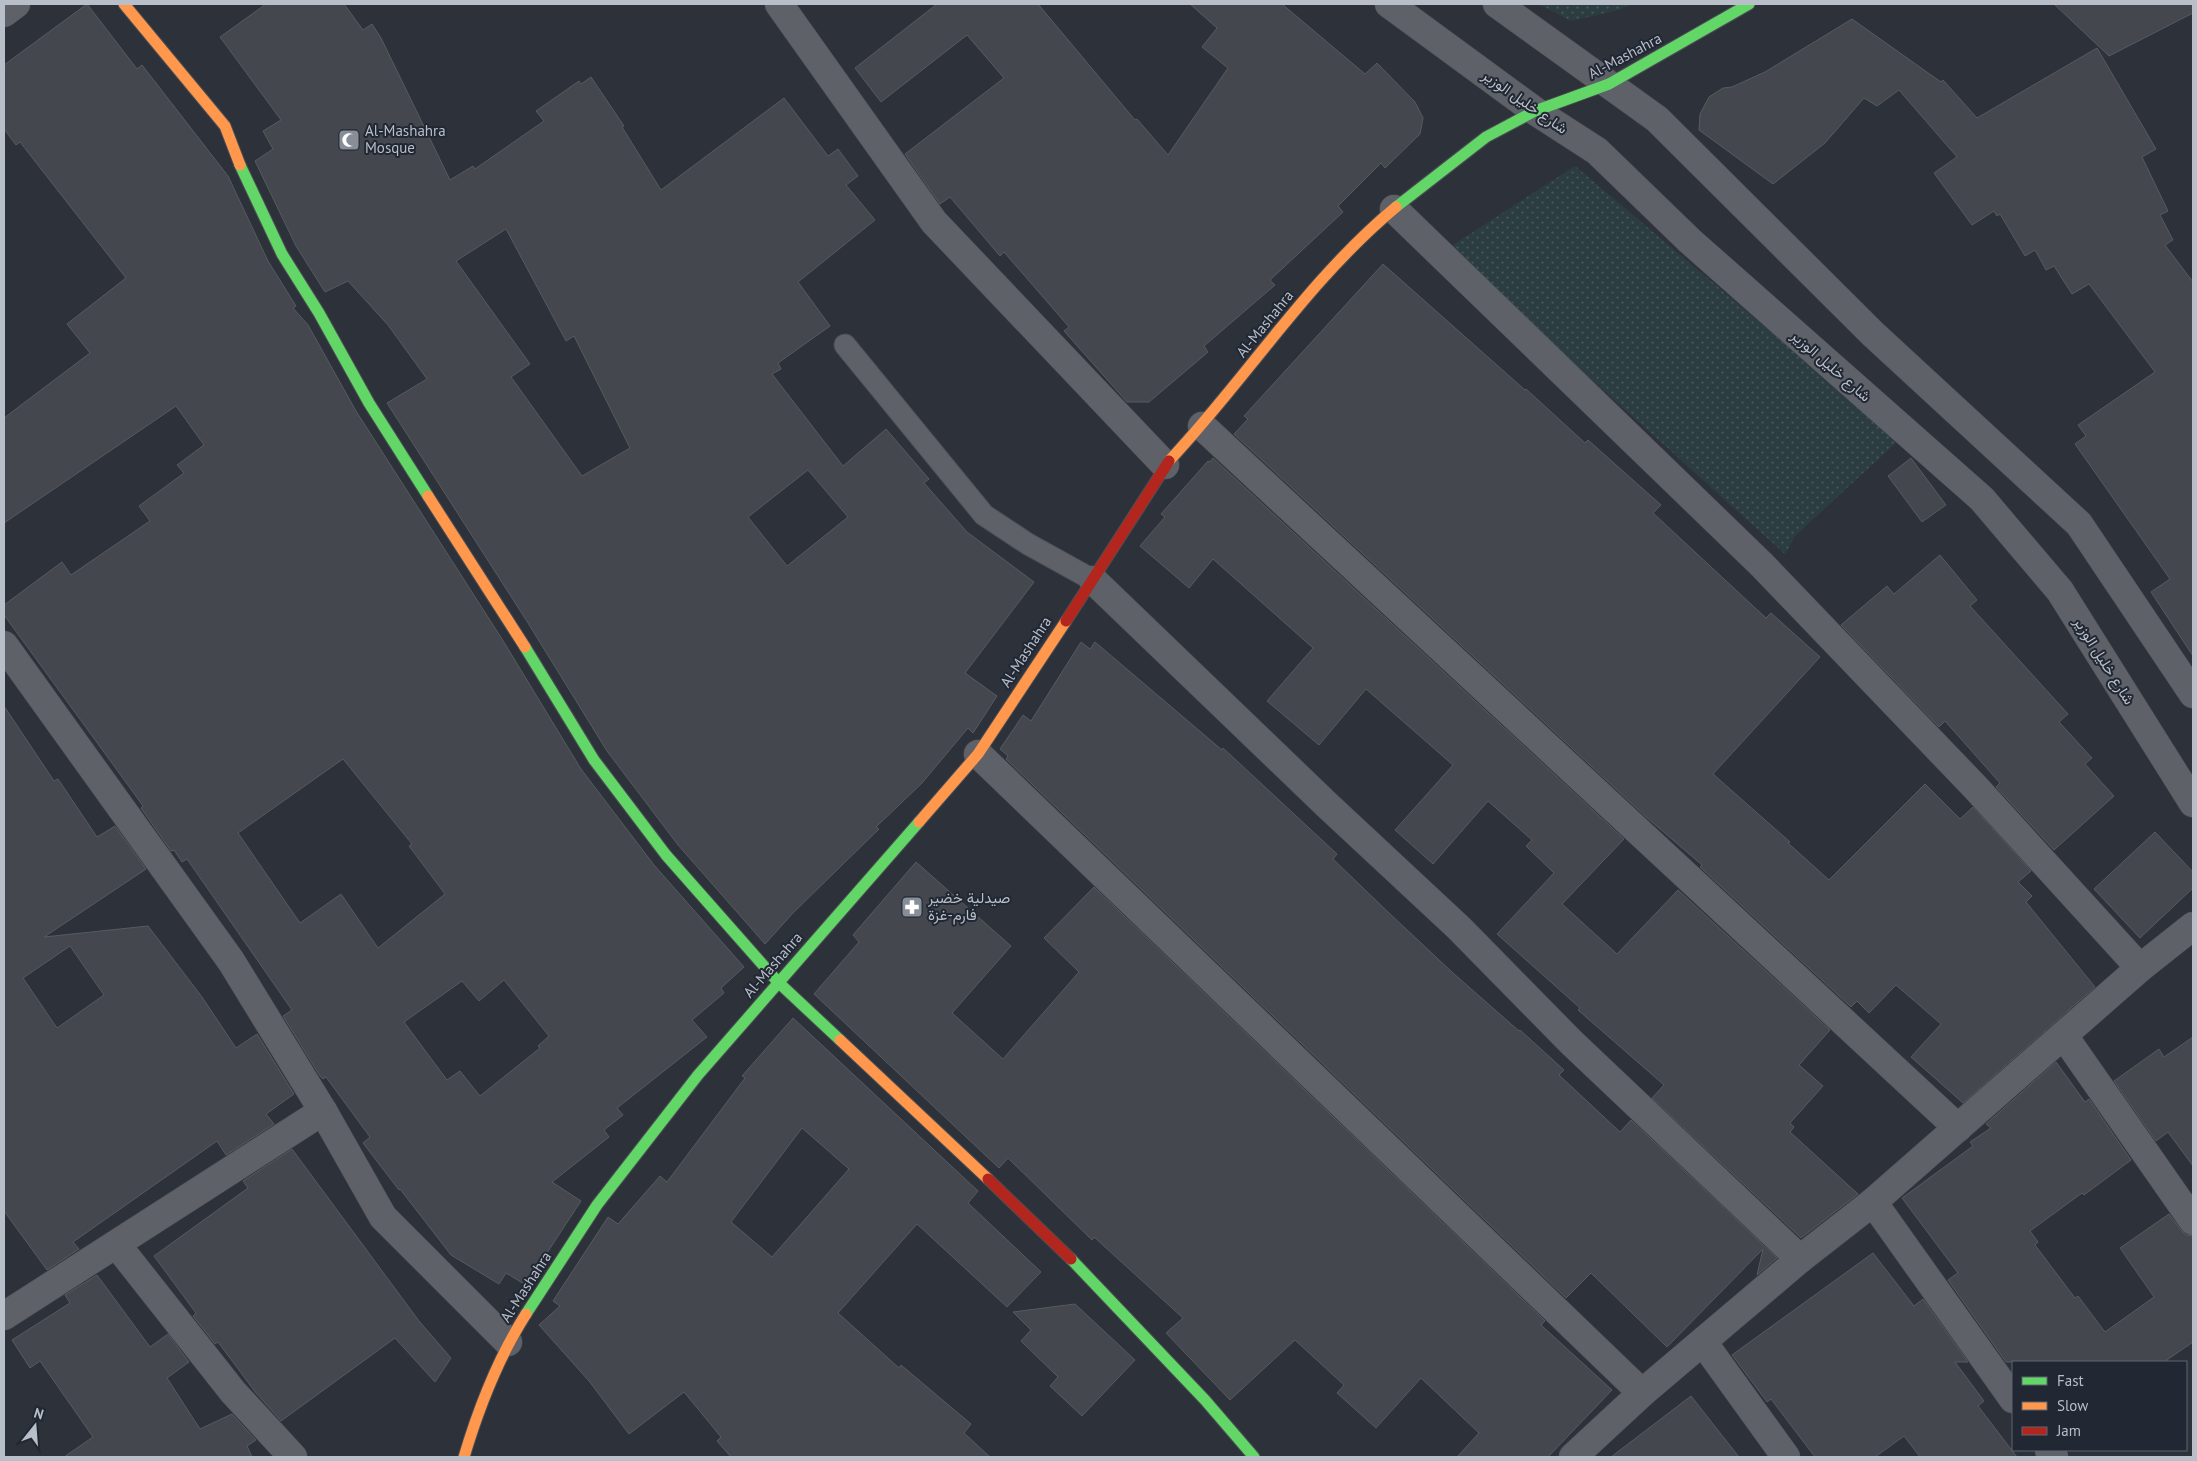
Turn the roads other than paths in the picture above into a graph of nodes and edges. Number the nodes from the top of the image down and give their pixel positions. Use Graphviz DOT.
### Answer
graph roads {
  1 [pos="16,4"];
  2 [pos="124,4"];
  3 [pos="779,4"];
  4 [pos="1390,4"];
  5 [pos="1497,4"];
  6 [pos="1749,4"];
  7 [pos="4,13"];
  8 [pos="1608,84"];
  9 [pos="1535,111"];
  10 [pos="1394,209"];
  11 [pos="845,345"];
  12 [pos="1202,426"];
  13 [pos="1165,464"];
  14 [pos="1093,580"];
  15 [pos="4,645"];
  16 [pos="2193,694"];
  17 [pos="978,754"];
  18 [pos="2193,803"];
  19 [pos="2193,926"];
  20 [pos="2140,968"];
  21 [pos="778,982"];
  22 [pos="2064,1036"];
  23 [pos="323,1111"];
  24 [pos="1958,1128"];
  25 [pos="1873,1202"];
  26 [pos="2193,1221"];
  27 [pos="117,1245"];
  28 [pos="1800,1259"];
  29 [pos="4,1316"];
  30 [pos="508,1342"];
  31 [pos="1703,1342"];
  32 [pos="1642,1393"];
  33 [pos="2012,1398"];
  34 [pos="293,1457"];
  35 [pos="464,1457"];
  36 [pos="1254,1457"];
  37 [pos="1573,1457"];
  38 [pos="1786,1457"];
  1 -- 7 [label="street"];
  2 -- 21 [label="street"];
  3 -- 13 [label="street"];
  4 -- 9 [label="street, شارع خليل الوزير"];
  5 -- 8 [label="street"];
  6 -- 8 [label="street, Al-Mashahra"];
  8 -- 9 [label="street, Al-Mashahra"];
  8 -- 16 [label="street"];
  9 -- 10 [label="street, Al-Mashahra"];
  9 -- 18 [label="street, شارع خليل الوزير"];
  10 -- 12 [label="street, Al-Mashahra"];
  10 -- 20 [label="street"];
  11 -- 14 [label="lane"];
  12 -- 13 [label="street, Al-Mashahra"];
  12 -- 24 [label="street"];
  13 -- 14 [label="street, Al-Mashahra"];
  14 -- 17 [label="street, Al-Mashahra"];
  14 -- 28 [label="street"];
  15 -- 23 [label="street"];
  17 -- 21 [label="street, Al-Mashahra"];
  17 -- 32 [label="street"];
  19 -- 20 [label="street"];
  20 -- 22 [label="street"];
  21 -- 30 [label="street, Al-Mashahra"];
  21 -- 36 [label="street"];
  22 -- 24 [label="street"];
  22 -- 26 [label="street"];
  23 -- 27 [label="street"];
  23 -- 30 [label="street"];
  24 -- 25 [label="street"];
  25 -- 28 [label="street"];
  25 -- 33 [label="street"];
  27 -- 29 [label="street"];
  27 -- 34 [label="street"];
  28 -- 31 [label="street"];
  30 -- 35 [label="street, Al-Mashahra"];
  31 -- 32 [label="street"];
  31 -- 38 [label="street"];
  32 -- 37 [label="street"];
}
